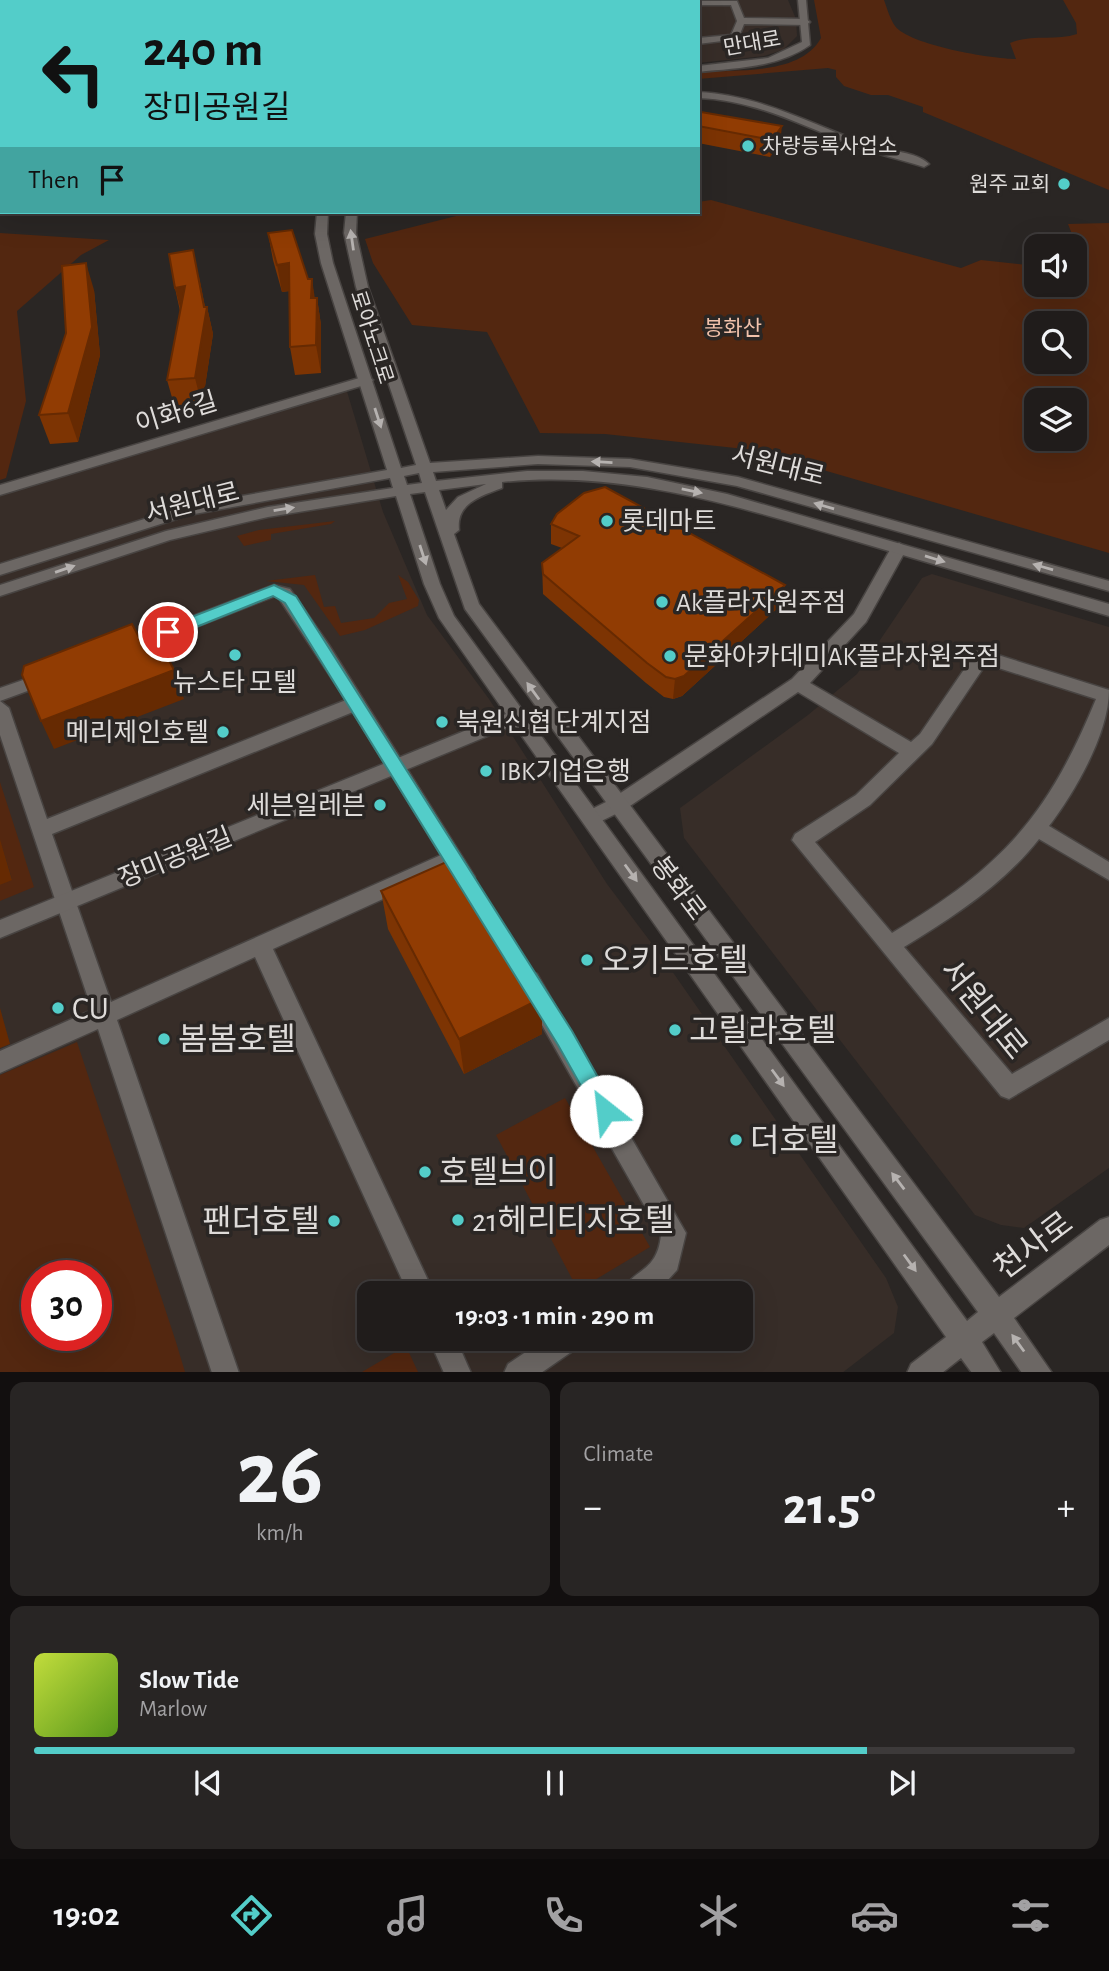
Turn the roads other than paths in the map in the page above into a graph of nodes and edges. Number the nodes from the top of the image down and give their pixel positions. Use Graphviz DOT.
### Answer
graph roads {
  1 [pos="802,0"];
  2 [pos="700,3"];
  3 [pos="741,21"];
  4 [pos="806,22"];
  5 [pos="700,41"];
  6 [pos="700,69"];
  7 [pos="700,95"];
  8 [pos="924,164"];
  9 [pos="322,214"];
  10 [pos="351,214"];
  11 [pos="362,287"];
  12 [pos="337,292"];
  13 [pos="366,380"];
  14 [pos="424,468"];
  15 [pos="527,475"];
  16 [pos="400,481"];
  17 [pos="430,486"];
  18 [pos="0,490"];
  19 [pos="453,548"];
  20 [pos="899,548"];
  21 [pos="0,570"];
  22 [pos="1109,586"];
  23 [pos="0,591"];
  24 [pos="1109,610"];
  25 [pos="103,656"];
  26 [pos="64,671"];
  27 [pos="797,684"];
  28 [pos="0,695"];
  29 [pos="1107,696"];
  30 [pos="357,703"];
  31 [pos="0,708"];
  32 [pos="516,717"];
  33 [pos="912,752"];
  34 [pos="396,766"];
  35 [pos="617,805"];
  36 [pos="591,818"];
  37 [pos="1038,829"];
  38 [pos="41,830"];
  39 [pos="453,858"];
  40 [pos="1109,872"];
  41 [pos="474,891"];
  42 [pos="66,903"];
  43 [pos="0,929"];
  44 [pos="891,944"];
  45 [pos="261,946"];
  46 [pos="516,959"];
  47 [pos="105,1016"];
  48 [pos="1109,1028"];
  49 [pos="0,1062"];
  50 [pos="1109,1229"];
  51 [pos="415,1281"];
  52 [pos="652,1281"];
  53 [pos="997,1314"];
  54 [pos="965,1341"];
  55 [pos="448,1351"];
  56 [pos="550,1351"];
  57 [pos="226,1372"];
  58 [pos="458,1372"];
  59 [pos="518,1372"];
  60 [pos="920,1372"];
  61 [pos="987,1372"];
  62 [pos="1038,1372"];
  1 -- 4 [label="street, 만대로"];
  2 -- 3 [label="street"];
  3 -- 4 [label="street"];
  3 -- 5 [label="street"];
  4 -- 6 [label="street, 만대로"];
  7 -- 8 [label="street"];
  9 -- 12 [label="street, 로아노크로"];
  11 -- 10 [label="street, 로아노크로, one-way"];
  11 -- 12 [label="street"];
  11 -- 14 [label="street, 로아노크로"];
  12 -- 13 [label="street, 로아노크로"];
  13 -- 16 [label="street, 로아노크로, one-way"];
  13 -- 18 [label="street, 이화6길"];
  14 -- 16 [label="street, 서원대로"];
  14 -- 17 [label="street, 로아노크로"];
  22 -- 14 [label="street, 서원대로, one-way"];
  15 -- 17 [label="street, 서원대로"];
  15 -- 19 [label="street"];
  15 -- 20 [label="street, 서원대로, one-way"];
  16 -- 17 [label="street, 서원대로"];
  16 -- 21 [label="street, 서원대로"];
  23 -- 16 [label="street, 서원대로, one-way"];
  16 -- 32 [label="street, 봉화로, one-way"];
  17 -- 19 [label="street, 봉화로"];
  35 -- 19 [label="street, 봉화로, one-way"];
  20 -- 24 [label="street, 서원대로, one-way"];
  20 -- 27 [label="street"];
  25 -- 30 [label="street"];
  26 -- 28 [label="street"];
  27 -- 33 [label="street"];
  27 -- 35 [label="street"];
  29 -- 33 [label="street, 서원대로"];
  29 -- 37 [label="street, 서원대로"];
  30 -- 34 [label="street"];
  30 -- 38 [label="street"];
  31 -- 38 [label="street"];
  32 -- 34 [label="street, 장미공원길"];
  32 -- 36 [label="street, 봉화로"];
  33 -- 44 [label="street, 서원대로"];
  34 -- 39 [label="street"];
  34 -- 42 [label="street, 장미공원길"];
  35 -- 36 [label="street"];
  53 -- 35 [label="street, 봉화로, one-way"];
  36 -- 54 [label="street, 봉화로, one-way"];
  37 -- 40 [label="street"];
  37 -- 44 [label="street, 서원대로"];
  38 -- 42 [label="street"];
  39 -- 41 [label="street"];
  39 -- 45 [label="street"];
  42 -- 43 [label="street, 장미공원길"];
  42 -- 47 [label="street"];
  44 -- 48 [label="street, 서원대로"];
  45 -- 47 [label="street"];
  45 -- 51 [label="street"];
  46 -- 52 [label="street"];
  47 -- 49 [label="street"];
  47 -- 57 [label="street"];
  50 -- 53 [label="street, 천사로"];
  53 -- 54 [label="street, 천사로"];
  62 -- 53 [label="street, 봉화로, one-way"];
  54 -- 60 [label="street"];
  54 -- 61 [label="street, 봉화로"];
  55 -- 58 [label="street"];
  56 -- 59 [label="street"];
}
